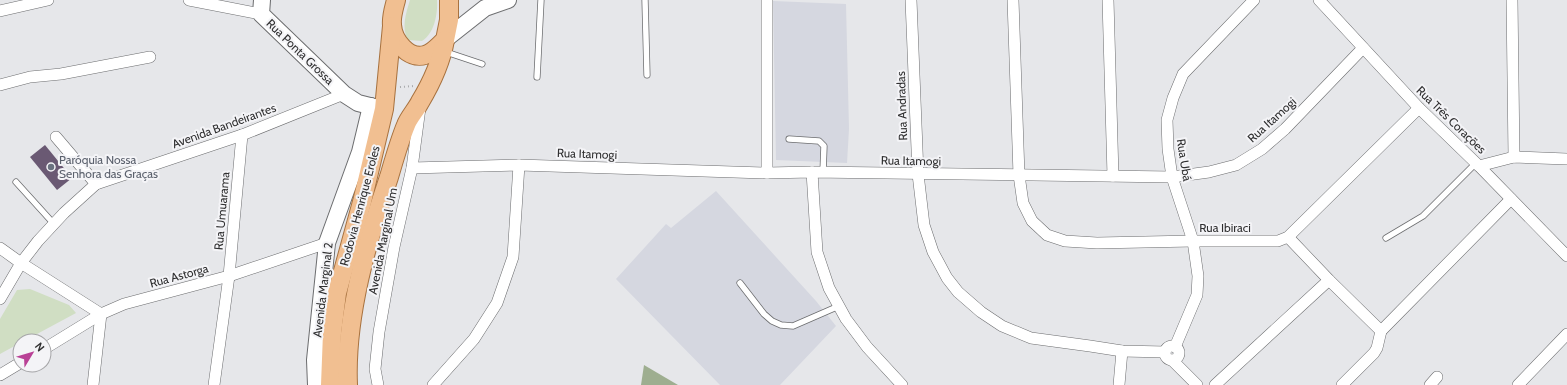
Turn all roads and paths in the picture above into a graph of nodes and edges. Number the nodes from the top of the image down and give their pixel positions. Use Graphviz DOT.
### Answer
graph roads {
  1 [pos="48,0"];
  2 [pos="189,0"];
  3 [pos="396,0"];
  4 [pos="450,0"];
  5 [pos="508,0"];
  6 [pos="541,0"];
  7 [pos="645,0"];
  8 [pos="767,0"];
  9 [pos="911,0"];
  10 [pos="1013,0"];
  11 [pos="1108,0"];
  12 [pos="1254,0"];
  13 [pos="1319,0"];
  14 [pos="1512,0"];
  15 [pos="262,7"];
  16 [pos="0,11"];
  17 [pos="392,26"];
  18 [pos="445,43"];
  19 [pos="1363,48"];
  20 [pos="150,57"];
  21 [pos="482,64"];
  22 [pos="647,75"];
  23 [pos="537,77"];
  24 [pos="430,84"];
  25 [pos="0,85"];
  26 [pos="387,88"];
  27 [pos="344,94"];
  28 [pos="420,102"];
  29 [pos="378,108"];
  30 [pos="1419,108"];
  31 [pos="242,135"];
  32 [pos="56,137"];
  33 [pos="789,139"];
  34 [pos="1514,156"];
  35 [pos="1567,159"];
  36 [pos="1478,164"];
  37 [pos="519,165"];
  38 [pos="412,168"];
  39 [pos="812,172"];
  40 [pos="823,172"];
  41 [pos="768,173"];
  42 [pos="918,174"];
  43 [pos="1018,175"];
  44 [pos="1114,176"];
  45 [pos="1172,177"];
  46 [pos="16,182"];
  47 [pos="96,184"];
  48 [pos="1511,199"];
  49 [pos="54,224"];
  50 [pos="1288,237"];
  51 [pos="1386,238"];
  52 [pos="1193,241"];
  53 [pos="328,243"];
  54 [pos="0,248"];
  55 [pos="1567,256"];
  56 [pos="21,263"];
  57 [pos="229,276"];
  58 [pos="1329,280"];
  59 [pos="740,283"];
  60 [pos="0,299"];
  61 [pos="839,306"];
  62 [pos="101,314"];
  63 [pos="1381,331"];
  64 [pos="1567,334"];
  65 [pos="52,343"];
  66 [pos="1122,352"];
  67 [pos="1168,356"];
  68 [pos="12,368"];
  69 [pos="0,375"];
  70 [pos="93,385"];
  71 [pos="214,385"];
  72 [pos="316,385"];
  73 [pos="330,385"];
  74 [pos="348,385"];
  75 [pos="378,385"];
  76 [pos="433,385"];
  77 [pos="902,385"];
  78 [pos="1120,385"];
  79 [pos="1197,385"];
  80 [pos="1215,385"];
  81 [pos="1342,385"];
  82 [pos="1518,385"];
  1 -- 16 [label="street"];
  2 -- 15 [label="street, Rua Ponta Grossa"];
  3 -- 17 [label="main road, Rodovia Henrique Eroles"];
  4 -- 18 [label="main road, Rodovia Henrique Eroles"];
  5 -- 18 [label="street"];
  6 -- 23 [label="lane"];
  7 -- 22 [label="lane"];
  8 -- 41 [label="street"];
  9 -- 42 [label="street, Rua Andradas"];
  10 -- 43 [label="street, Rua Ibiraci"];
  11 -- 44 [label="street"];
  12 -- 45 [label="street, Rua Ubá"];
  13 -- 19 [label="street, Rua Três Corações"];
  14 -- 34 [label="street"];
  15 -- 27 [label="street, Rua Ponta Grossa"];
  17 -- 18 [label="main road"];
  17 -- 26 [label="main road, Rodovia Henrique Eroles"];
  18 -- 21 [label="lane"];
  18 -- 24 [label="main road, Rodovia Henrique Eroles"];
  19 -- 30 [label="street, Rua Três Corações"];
  19 -- 45 [label="street, Rua Itamogi"];
  20 -- 25 [label="street"];
  24 -- 26 [label="path"];
  24 -- 28 [label="main road, Rodovia Henrique Eroles"];
  26 -- 29 [label="main road, Rodovia Henrique Eroles"];
  27 -- 29 [label="street, Rua Ponta Grossa"];
  27 -- 31 [label="street, Avenida Bandeirantes"];
  28 -- 38 [label="street, Avenida Marginal Um"];
  28 -- 74 [label="main road, Rodovia Henrique Eroles"];
  29 -- 53 [label="street, Avenida Marginal 2"];
  29 -- 73 [label="main road, Rodovia Henrique Eroles"];
  30 -- 36 [label="street, Rua Três Corações"];
  30 -- 50 [label="street"];
  31 -- 47 [label="street, Avenida Bandeirantes"];
  31 -- 57 [label="street, Rua Umuarama"];
  32 -- 47 [label="street"];
  33 -- 40 [label="lane"];
  34 -- 35 [label="street"];
  34 -- 36 [label="street"];
  36 -- 48 [label="street, Rua Três Corações"];
  36 -- 51 [label="lane"];
  37 -- 38 [label="street, Rua Itamogi"];
  37 -- 41 [label="street, Rua Itamogi"];
  37 -- 76 [label="street"];
  38 -- 75 [label="street, Avenida Marginal Um"];
  39 -- 40 [label="street, Rua Itamogi"];
  39 -- 41 [label="street, Rua Itamogi"];
  39 -- 61 [label="street"];
  40 -- 42 [label="street, Rua Itamogi"];
  42 -- 43 [label="street, Rua Itamogi"];
  42 -- 66 [label="street, Rua Andradas"];
  43 -- 44 [label="street, Rua Itamogi"];
  43 -- 52 [label="street, Rua Ibiraci"];
  44 -- 45 [label="street, Rua Itamogi"];
  45 -- 52 [label="street, Rua Ubá"];
  46 -- 49 [label="lane"];
  47 -- 49 [label="street, Avenida Bandeirantes"];
  48 -- 55 [label="street, Rua Três Corações"];
  48 -- 63 [label="street"];
  49 -- 56 [label="street, Avenida Bandeirantes"];
  50 -- 52 [label="street, Rua Ibiraci"];
  50 -- 58 [label="street"];
  52 -- 67 [label="street, Rua Ubá"];
  53 -- 57 [label="street, Rua Astorga"];
  53 -- 72 [label="street, Avenida Marginal 2"];
  54 -- 56 [label="street"];
  56 -- 60 [label="street, Avenida Bandeirantes"];
  56 -- 62 [label="street"];
  57 -- 62 [label="street, Rua Astorga"];
  57 -- 71 [label="street, Rua Umuarama"];
  58 -- 63 [label="street"];
  58 -- 80 [label="street"];
  59 -- 61 [label="lane"];
  61 -- 77 [label="street"];
  62 -- 65 [label="street, Rua Astorga"];
  62 -- 70 [label="street"];
  63 -- 81 [label="street"];
  64 -- 82 [label="street"];
  66 -- 67 [label="street, Rua Andradas"];
  66 -- 78 [label="street"];
  67 -- 79 [label="street"];
  68 -- 69 [label="street"];
}
